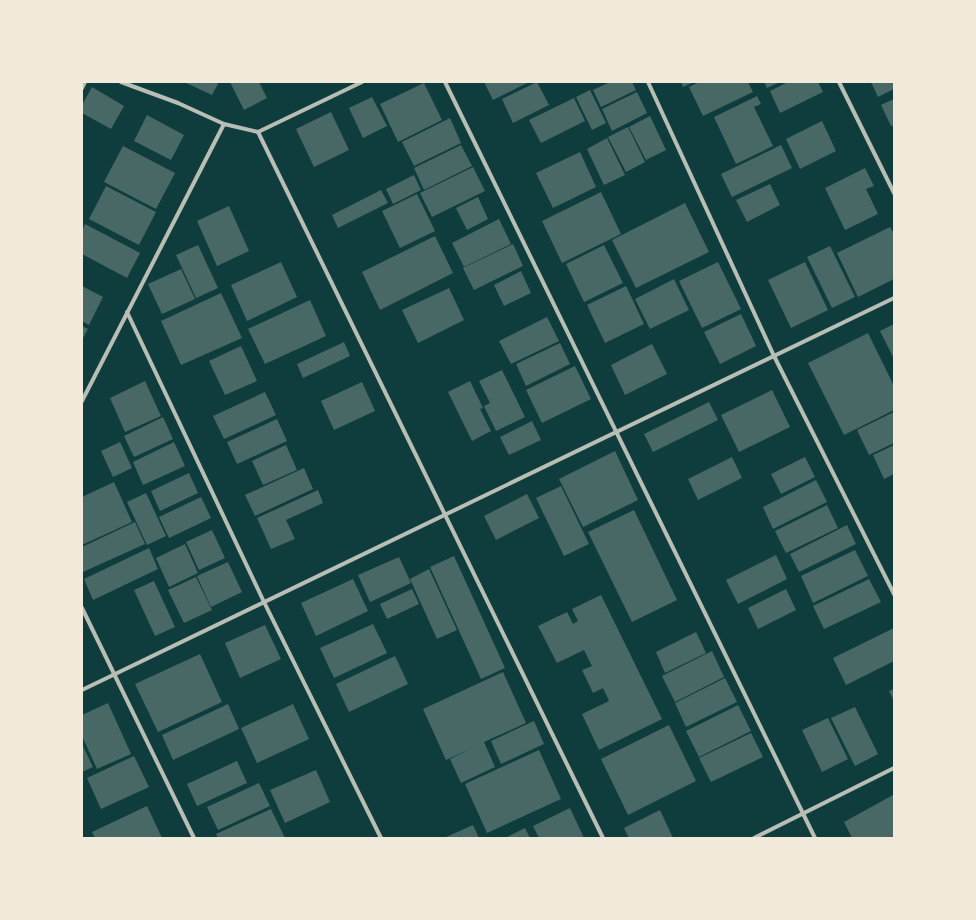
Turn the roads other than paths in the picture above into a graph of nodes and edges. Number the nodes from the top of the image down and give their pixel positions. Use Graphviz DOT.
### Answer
graph roads {
  1 [pos="85,82"];
  2 [pos="121,82"];
  3 [pos="360,82"];
  4 [pos="445,82"];
  5 [pos="648,82"];
  6 [pos="839,82"];
  7 [pos="82,88"];
  8 [pos="224,124"];
  9 [pos="258,132"];
  10 [pos="894,193"];
  11 [pos="894,298"];
  12 [pos="127,312"];
  13 [pos="774,356"];
  14 [pos="82,400"];
  15 [pos="616,432"];
  16 [pos="445,515"];
  17 [pos="894,594"];
  18 [pos="264,602"];
  19 [pos="82,608"];
  20 [pos="115,674"];
  21 [pos="82,690"];
  22 [pos="894,768"];
  23 [pos="803,814"];
  24 [pos="194,838"];
  25 [pos="381,838"];
  26 [pos="603,838"];
  27 [pos="754,838"];
  28 [pos="814,838"];
  1 -- 7 [label="street"];
  2 -- 8 [label="street"];
  3 -- 9 [label="street"];
  4 -- 15 [label="street"];
  5 -- 13 [label="street"];
  6 -- 10 [label="street"];
  8 -- 9 [label="street"];
  8 -- 12 [label="street"];
  9 -- 16 [label="street"];
  11 -- 13 [label="street"];
  12 -- 14 [label="street"];
  12 -- 18 [label="street"];
  13 -- 15 [label="street"];
  13 -- 17 [label="street"];
  15 -- 16 [label="street"];
  15 -- 23 [label="street"];
  16 -- 18 [label="street"];
  16 -- 26 [label="street"];
  18 -- 20 [label="street"];
  18 -- 25 [label="street"];
  19 -- 20 [label="street"];
  20 -- 21 [label="street"];
  20 -- 24 [label="street"];
  22 -- 23 [label="street"];
  23 -- 27 [label="street"];
  23 -- 28 [label="street"];
}
